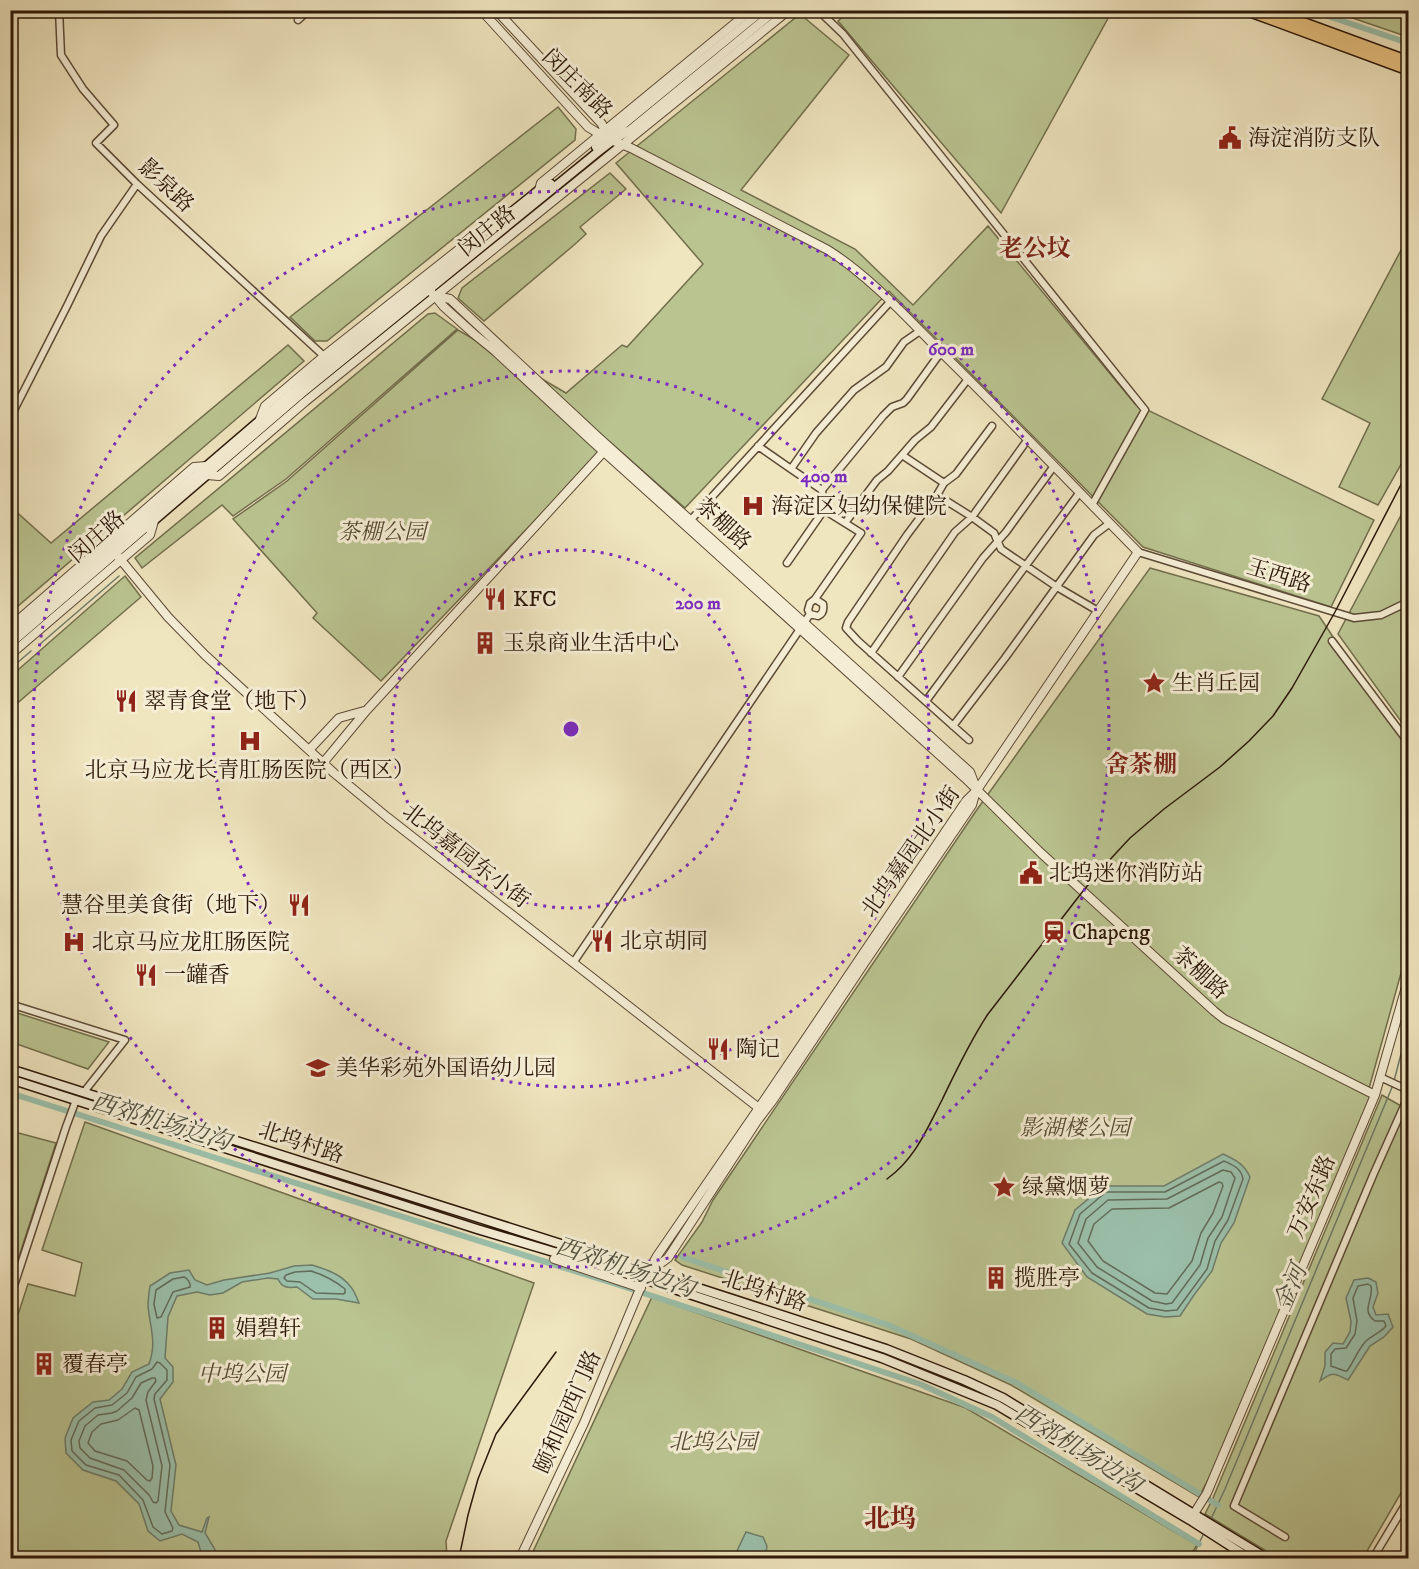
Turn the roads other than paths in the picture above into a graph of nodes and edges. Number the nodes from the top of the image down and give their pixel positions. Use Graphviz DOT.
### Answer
graph roads {
  1 [pos="59,10"];
  2 [pos="309,10"];
  3 [pos="481,10"];
  4 [pos="496,10"];
  5 [pos="751,10"];
  6 [pos="763,10"];
  7 [pos="776,10"];
  8 [pos="789,10"];
  9 [pos="818,10"];
  10 [pos="1245,10"];
  11 [pos="1269,10"];
  12 [pos="298,20"];
  13 [pos="1408,61"];
  14 [pos="1408,70"];
  15 [pos="606,136"];
  16 [pos="623,144"];
  17 [pos="136,183"];
  18 [pos="499,220"];
  19 [pos="430,290"];
  20 [pos="890,302"];
  21 [pos="920,331"];
  22 [pos="941,352"];
  23 [pos="327,359"];
  24 [pos="968,379"];
  25 [pos="10,418"];
  26 [pos="992,426"];
  27 [pos="1029,440"];
  28 [pos="758,446"];
  29 [pos="606,448"];
  30 [pos="902,455"];
  31 [pos="1054,466"];
  32 [pos="791,469"];
  33 [pos="207,470"];
  34 [pos="944,483"];
  35 [pos="822,490"];
  36 [pos="1080,492"];
  37 [pos="938,495"];
  38 [pos="1092,505"];
  39 [pos="824,510"];
  40 [pos="972,517"];
  41 [pos="688,522"];
  42 [pos="845,523"];
  43 [pos="1110,523"];
  44 [pos="998,541"];
  45 [pos="1138,552"];
  46 [pos="118,557"];
  47 [pos="787,563"];
  48 [pos="1026,567"];
  49 [pos="1057,587"];
  50 [pos="815,600"];
  51 [pos="1408,602"];
  52 [pos="1098,611"];
  53 [pos="810,614"];
  54 [pos="802,626"];
  55 [pos="10,627"];
  56 [pos="10,636"];
  57 [pos="1332,641"];
  58 [pos="10,644"];
  59 [pos="871,653"];
  60 [pos="10,655"];
  61 [pos="898,677"];
  62 [pos="926,701"];
  63 [pos="366,711"];
  64 [pos="953,726"];
  65 [pos="969,740"];
  66 [pos="1408,742"];
  67 [pos="309,750"];
  68 [pos="323,763"];
  69 [pos="977,790"];
  70 [pos="573,963"];
  71 [pos="1408,980"];
  72 [pos="11,1004"];
  73 [pos="10,1069"];
  74 [pos="1380,1077"];
  75 [pos="10,1079"];
  76 [pos="1408,1090"];
  77 [pos="84,1092"];
  78 [pos="1374,1095"];
  79 [pos="1408,1097"];
  80 [pos="76,1100"];
  81 [pos="761,1110"];
  82 [pos="545,1249"];
  83 [pos="554,1259"];
  84 [pos="645,1280"];
  85 [pos="10,1298"];
  86 [pos="1408,1500"];
  87 [pos="1192,1517"];
  88 [pos="1213,1531"];
  89 [pos="1285,1537"];
  90 [pos="520,1558"];
  91 [pos="1249,1558"];
  92 [pos="1266,1558"];
  93 [pos="1373,1558"];
  1 -- 17 [label="street, 影泉路"];
  2 -- 12 [label="street"];
  3 -- 15 [label="street, 闵庄南路"];
  4 -- 15 [label="street, 闵庄南路"];
  5 -- 15 [label="street, 闵庄路"];
  6 -- 15 [label="main road, 闵庄路"];
  7 -- 15 [label="main road, 闵庄路"];
  8 -- 16 [label="street, 闵庄路"];
  9 -- 38 [label="street"];
  10 -- 14 [label="main road"];
  11 -- 13 [label="main road"];
  15 -- 16 [label="street"];
  15 -- 18 [label="main road, 闵庄路"];
  15 -- 19 [label="main road, 闵庄路"];
  16 -- 19 [label="street, 闵庄路"];
  16 -- 20 [label="street"];
  17 -- 23 [label="street, 影泉路"];
  17 -- 25 [label="street"];
  18 -- 19 [label="main road, 闵庄路"];
  18 -- 23 [label="street, 闵庄路"];
  19 -- 23 [label="main road, 闵庄路"];
  19 -- 29 [label="street, 茶棚路"];
  19 -- 33 [label="main road, 闵庄路"];
  20 -- 21 [label="street"];
  20 -- 28 [label="street"];
  21 -- 22 [label="street"];
  21 -- 32 [label="street"];
  22 -- 24 [label="street"];
  22 -- 35 [label="street"];
  23 -- 33 [label="main road, 闵庄路"];
  24 -- 27 [label="street"];
  24 -- 30 [label="street"];
  26 -- 34 [label="street"];
  27 -- 31 [label="street"];
  27 -- 40 [label="street"];
  28 -- 32 [label="street"];
  28 -- 41 [label="street"];
  29 -- 41 [label="street, 茶棚路"];
  29 -- 63 [label="street"];
  30 -- 34 [label="street"];
  30 -- 42 [label="street"];
  31 -- 36 [label="street"];
  31 -- 44 [label="street"];
  32 -- 35 [label="street"];
  33 -- 46 [label="main road, 闵庄路"];
  33 -- 55 [label="street, 闵庄路"];
  33 -- 56 [label="main road, 闵庄路"];
  34 -- 37 [label="street"];
  35 -- 39 [label="street"];
  36 -- 38 [label="street"];
  36 -- 48 [label="street"];
  37 -- 40 [label="street"];
  37 -- 59 [label="street"];
  38 -- 43 [label="street"];
  39 -- 42 [label="street"];
  39 -- 47 [label="street"];
  40 -- 44 [label="street"];
  40 -- 59 [label="street"];
  41 -- 54 [label="street, 茶棚路"];
  42 -- 50 [label="street"];
  43 -- 45 [label="street"];
  43 -- 49 [label="street"];
  44 -- 48 [label="street"];
  44 -- 61 [label="street"];
  45 -- 51 [label="street, 玉西路"];
  45 -- 52 [label="street, 北坞嘉园北小街"];
  46 -- 58 [label="main road, 闵庄路"];
  46 -- 60 [label="street, 闵庄路"];
  46 -- 67 [label="street, 北坞嘉园东小街"];
  48 -- 49 [label="street"];
  48 -- 62 [label="street"];
  49 -- 52 [label="street"];
  49 -- 64 [label="street"];
  50 -- 53 [label="street"];
  50 -- 53 [label="street"];
  52 -- 69 [label="street, 北坞嘉园北小街"];
  53 -- 54 [label="street"];
  54 -- 69 [label="street, 茶棚路"];
  54 -- 70 [label="street"];
  57 -- 66 [label="street"];
  59 -- 61 [label="street"];
  61 -- 62 [label="street"];
  62 -- 64 [label="street"];
  63 -- 67 [label="street"];
  63 -- 68 [label="street"];
  64 -- 65 [label="street"];
  67 -- 68 [label="street, 北坞嘉园东小街"];
  68 -- 70 [label="street, 北坞嘉园东小街"];
  69 -- 78 [label="street, 茶棚路"];
  69 -- 81 [label="street, 北坞嘉园北小街"];
  70 -- 81 [label="street, 北坞嘉园东小街"];
  71 -- 74 [label="street, 万安东路"];
  72 -- 77 [label="street"];
  73 -- 77 [label="main road, 北坞村路"];
  74 -- 76 [label="street"];
  74 -- 78 [label="street, 万安东路"];
  75 -- 80 [label="main road, 北坞村路"];
  77 -- 84 [label="main road, 北坞村路"];
  78 -- 87 [label="street, 万安东路"];
  79 -- 89 [label="street"];
  80 -- 82 [label="main road, 北坞村路"];
  80 -- 85 [label="street"];
  81 -- 84 [label="street, 北坞嘉园北小街"];
  82 -- 83 [label="main road"];
  82 -- 84 [label="main road, 北坞村路"];
  83 -- 84 [label="street, 北坞村路"];
  84 -- 87 [label="main road, 北坞村路"];
  84 -- 90 [label="street, 颐和园西门路"];
  86 -- 93 [label="street"];
  87 -- 88 [label="main road, 北坞村路"];
  88 -- 91 [label="main road, 北坞村路"];
  88 -- 92 [label="main road, 北坞村路"];
}
